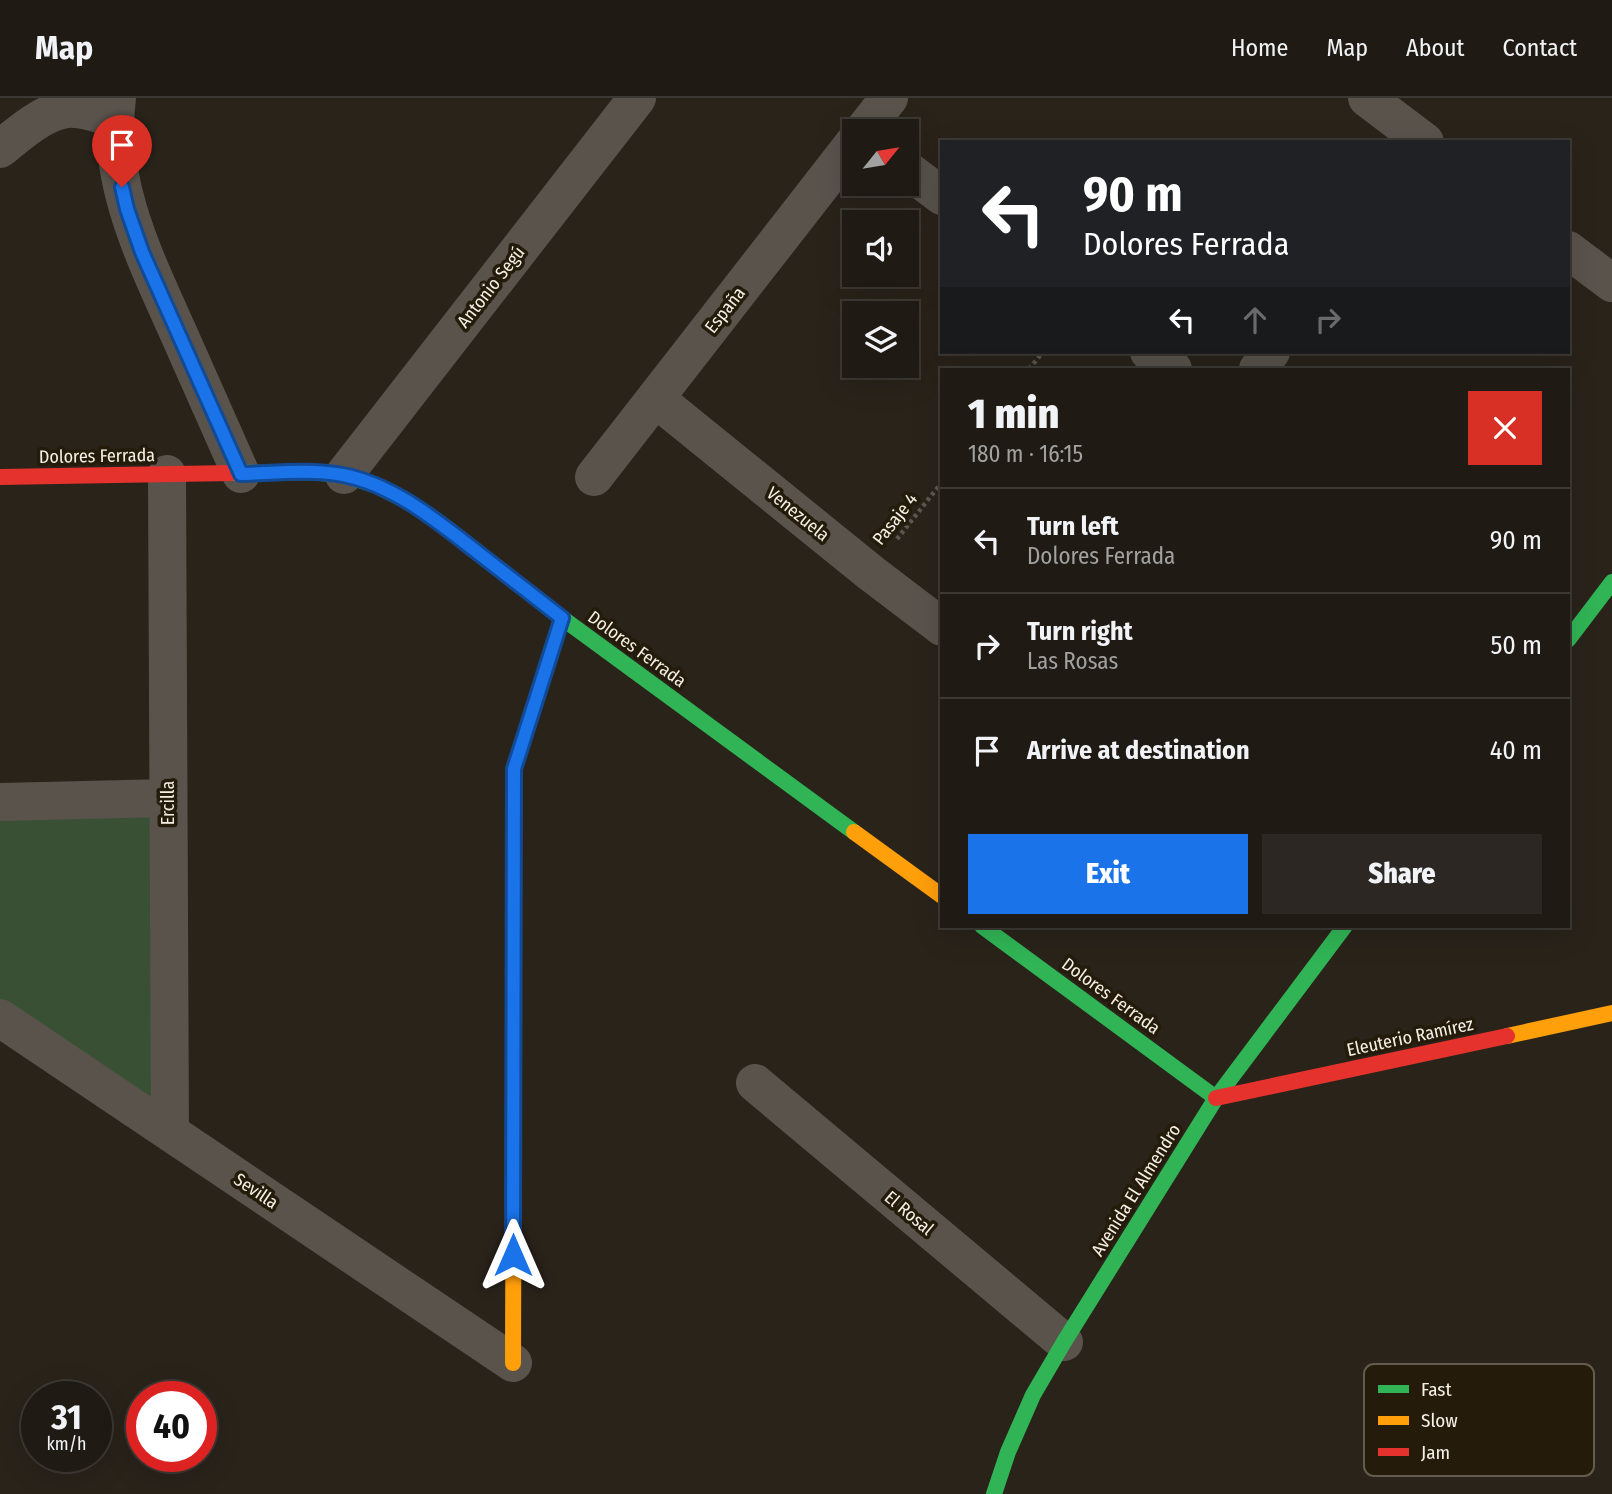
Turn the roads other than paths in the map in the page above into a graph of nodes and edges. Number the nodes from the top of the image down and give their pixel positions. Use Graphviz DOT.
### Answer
graph roads {
  1 [pos="637,98"];
  2 [pos="889,98"];
  3 [pos="1367,98"];
  4 [pos="115,108"];
  5 [pos="872,119"];
  6 [pos="1422,140"];
  7 [pos="0,149"];
  8 [pos="842,159"];
  9 [pos="919,179"];
  10 [pos="940,194"];
  11 [pos="1570,252"];
  12 [pos="1612,283"];
  13 [pos="1152,354"];
  14 [pos="1269,354"];
  15 [pos="1171,368"];
  16 [pos="1259,368"];
  17 [pos="656,399"];
  18 [pos="167,474"];
  19 [pos="241,474"];
  20 [pos="344,475"];
  21 [pos="0,477"];
  22 [pos="594,477"];
  23 [pos="1612,582"];
  24 [pos="562,618"];
  25 [pos="940,625"];
  26 [pos="1570,637"];
  27 [pos="167,799"];
  28 [pos="0,802"];
  29 [pos="940,895"];
  30 [pos="985,928"];
  31 [pos="1338,928"];
  32 [pos="1612,1013"];
  33 [pos="0,1018"];
  34 [pos="755,1083"];
  35 [pos="1216,1098"];
  36 [pos="170,1132"];
  37 [pos="1064,1342"];
  38 [pos="513,1363"];
  39 [pos="995,1494"];
  1 -- 20 [label="street, Antonio Segú"];
  2 -- 5 [label="street"];
  3 -- 6 [label="street"];
  4 -- 7 [label="street"];
  4 -- 19 [label="street"];
  8 -- 17 [label="street, España"];
  9 -- 10 [label="street"];
  11 -- 12 [label="street"];
  13 -- 15 [label="street"];
  14 -- 16 [label="street"];
  17 -- 22 [label="street, España"];
  17 -- 25 [label="street, Venezuela"];
  18 -- 19 [label="street, Dolores Ferrada"];
  18 -- 21 [label="street, Dolores Ferrada"];
  18 -- 27 [label="street, Ercilla"];
  19 -- 20 [label="street, Dolores Ferrada"];
  20 -- 24 [label="street, Dolores Ferrada"];
  23 -- 26 [label="street"];
  24 -- 29 [label="street, Dolores Ferrada"];
  24 -- 38 [label="street"];
  27 -- 28 [label="street"];
  27 -- 36 [label="street, Ercilla"];
  30 -- 35 [label="street, Dolores Ferrada"];
  31 -- 35 [label="street, Avenida El Almendro"];
  32 -- 35 [label="street, Eleuterio Ramírez"];
  33 -- 36 [label="street, Sevilla"];
  34 -- 37 [label="street, El Rosal"];
  35 -- 37 [label="street, Avenida El Almendro"];
  36 -- 38 [label="street, Sevilla"];
  37 -- 39 [label="street, Avenida El Almendro"];
}
